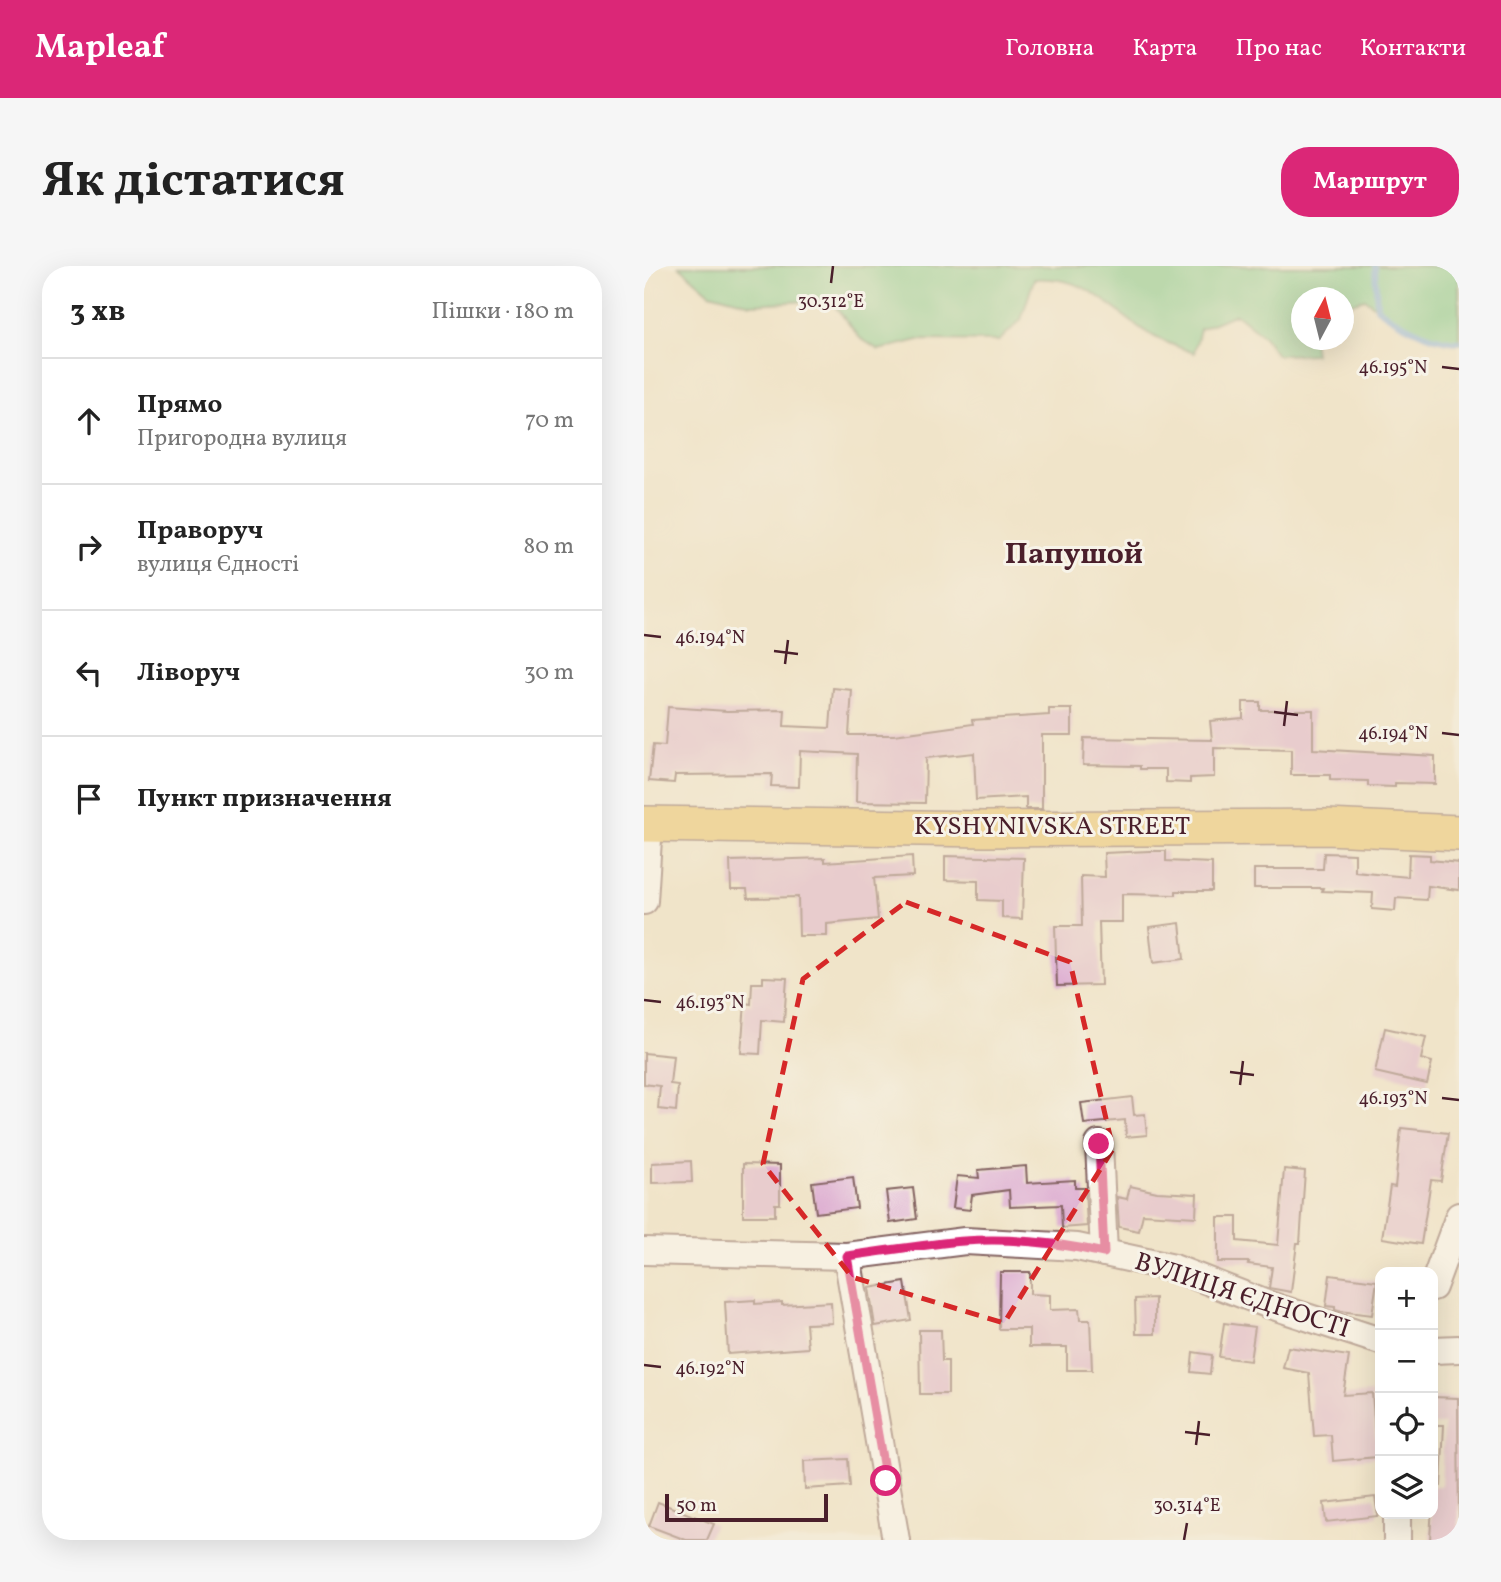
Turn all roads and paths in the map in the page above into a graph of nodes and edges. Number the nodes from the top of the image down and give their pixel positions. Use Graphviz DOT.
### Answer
graph roads {
  1 [pos="647,824"];
  2 [pos="1459,833"];
  3 [pos="644,901"];
  4 [pos="1099,1144"];
  5 [pos="1459,1216"];
  6 [pos="645,1248"];
  7 [pos="1104,1253"];
  8 [pos="847,1256"];
  9 [pos="1438,1273"];
  10 [pos="1375,1339"];
  11 [pos="1459,1349"];
  12 [pos="1438,1350"];
  13 [pos="1397,1519"];
  14 [pos="896,1540"];
  15 [pos="1397,1540"];
  1 -- 2 [label="main road, KYSHYNIVSKA STREET"];
  1 -- 3 [label="street"];
  4 -- 7 [label="street"];
  5 -- 9 [label="street"];
  6 -- 8 [label="street, ВУЛИЦЯ ЄДНОСТІ"];
  7 -- 8 [label="street, ВУЛИЦЯ ЄДНОСТІ"];
  7 -- 10 [label="street, ВУЛИЦЯ ЄДНОСТІ"];
  8 -- 14 [label="street"];
  11 -- 12 [label="street"];
  13 -- 15 [label="street"];
}
